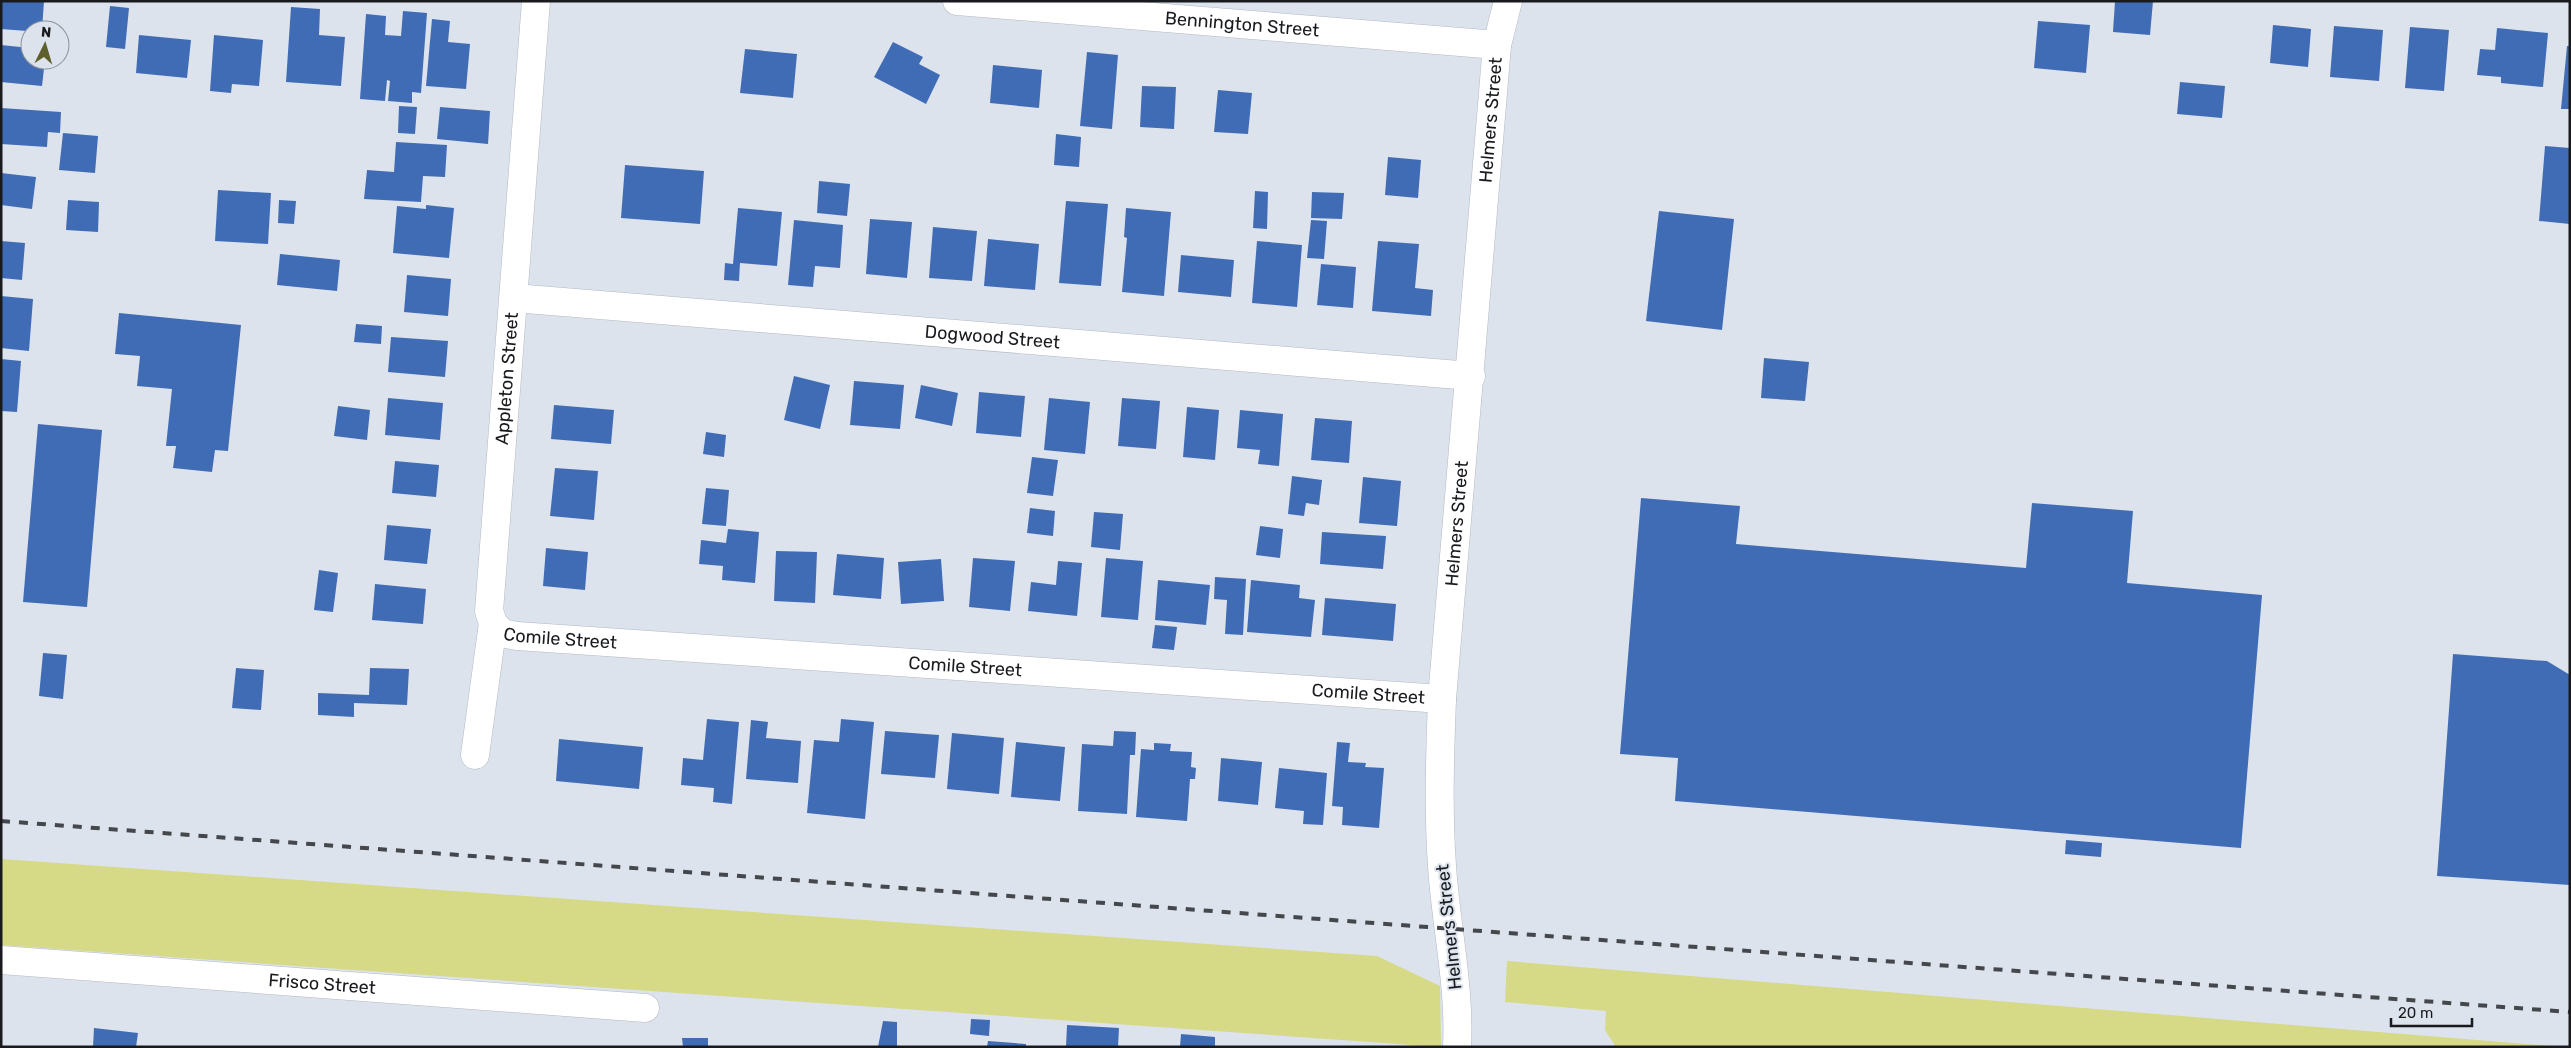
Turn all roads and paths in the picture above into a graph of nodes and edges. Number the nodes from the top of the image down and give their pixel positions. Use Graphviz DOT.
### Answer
graph roads {
  1 [pos="536,1"];
  2 [pos="957,1"];
  3 [pos="1508,1"];
  4 [pos="1497,45"];
  5 [pos="514,298"];
  6 [pos="1471,376"];
  7 [pos="493,623"];
  8 [pos="1442,699"];
  9 [pos="475,755"];
  10 [pos="1,960"];
  11 [pos="645,1008"];
  12 [pos="1456,1047"];
  1 -- 5 [label="street, Appleton Street"];
  2 -- 4 [label="street, Bennington Street"];
  3 -- 4 [label="street, Helmers Street"];
  4 -- 6 [label="street, Helmers Street"];
  5 -- 6 [label="street, Dogwood Street"];
  5 -- 7 [label="street, Appleton Street"];
  6 -- 8 [label="street, Helmers Street"];
  7 -- 8 [label="street, Comile Street"];
  7 -- 9 [label="street, Appleton Street"];
  8 -- 12 [label="street, Helmers Street"];
  10 -- 11 [label="street, Frisco Street"];
}
